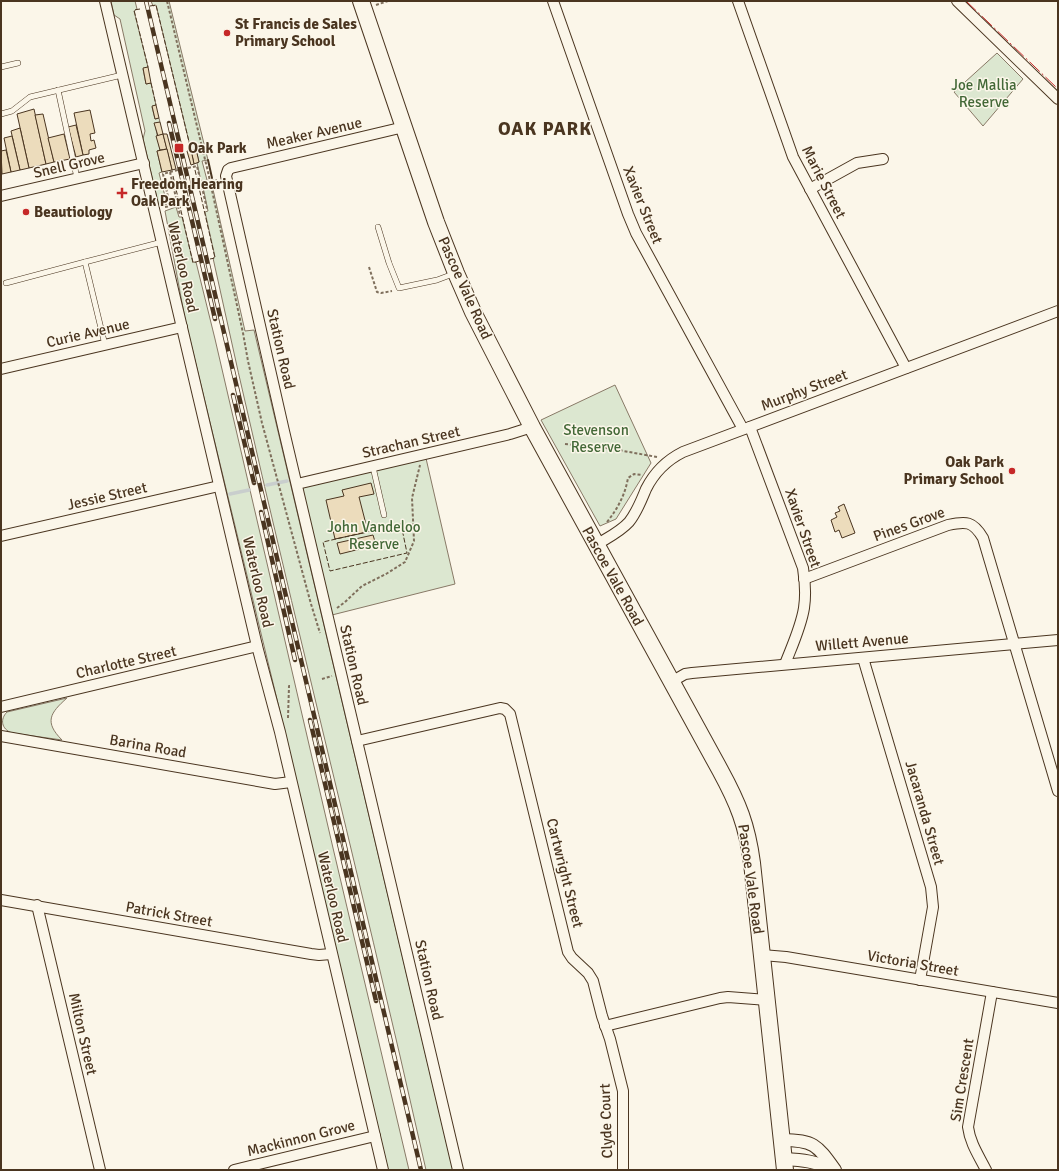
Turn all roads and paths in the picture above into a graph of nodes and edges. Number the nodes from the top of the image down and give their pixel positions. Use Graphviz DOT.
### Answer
graph roads {
  1 [pos="105,1"];
  2 [pos="167,1"];
  3 [pos="361,1"];
  4 [pos="553,1"];
  5 [pos="738,1"];
  6 [pos="957,1"];
  7 [pos="18,63"];
  8 [pos="1,67"];
  9 [pos="122,75"];
  10 [pos="58,90"];
  11 [pos="1058,99"];
  12 [pos="1,114"];
  13 [pos="404,127"];
  14 [pos="884,159"];
  15 [pos="144,163"];
  16 [pos="188,168"];
  17 [pos="231,168"];
  18 [pos="178,170"];
  19 [pos="170,172"];
  20 [pos="77,178"];
  21 [pos="210,182"];
  22 [pos="201,183"];
  23 [pos="810,189"];
  24 [pos="1,196"];
  25 [pos="170,206"];
  26 [pos="207,209"];
  27 [pos="180,215"];
  28 [pos="378,227"];
  29 [pos="162,242"];
  30 [pos="85,262"];
  31 [pos="369,267"];
  32 [pos="456,273"];
  33 [pos="6,283"];
  34 [pos="399,288"];
  35 [pos="1058,311"];
  36 [pos="182,327"];
  37 [pos="104,345"];
  38 [pos="906,368"];
  39 [pos="1,369"];
  40 [pos="532,427"];
  41 [pos="747,428"];
  42 [pos="565,444"];
  43 [pos="422,455"];
  44 [pos="658,457"];
  45 [pos="373,467"];
  46 [pos="642,475"];
  47 [pos="297,484"];
  48 [pos="219,486"];
  49 [pos="384,515"];
  50 [pos="607,522"];
  51 [pos="1,536"];
  52 [pos="596,545"];
  53 [pos="804,579"];
  54 [pos="337,608"];
  55 [pos="322,639"];
  56 [pos="1058,640"];
  57 [pos="1014,644"];
  58 [pos="257,646"];
  59 [pos="863,658"];
  60 [pos="785,664"];
  61 [pos="332,676"];
  62 [pos="322,679"];
  63 [pos="671,682"];
  64 [pos="291,686"];
  65 [pos="1,706"];
  66 [pos="280,732"];
  67 [pos="1,736"];
  68 [pos="357,740"];
  69 [pos="291,782"];
  70 [pos="1058,791"];
  71 [pos="1,900"];
  72 [pos="37,905"];
  73 [pos="332,954"];
  74 [pos="762,955"];
  75 [pos="920,980"];
  76 [pos="992,992"];
  77 [pos="766,1000"];
  78 [pos="1058,1003"];
  79 [pos="605,1026"];
  80 [pos="375,1136"];
  81 [pos="782,1140"];
  82 [pos="784,1165"];
  83 [pos="100,1170"];
  84 [pos="234,1170"];
  85 [pos="383,1170"];
  86 [pos="458,1170"];
  87 [pos="623,1170"];
  88 [pos="834,1170"];
  89 [pos="986,1170"];
  1 -- 9 [label="street, Waterloo Road"];
  2 -- 21 [label="path"];
  3 -- 13 [label="main road, Pascoe Vale Road"];
  4 -- 41 [label="street, Xavier Street"];
  5 -- 23 [label="street, Marie Street"];
  6 -- 11 [label="street"];
  7 -- 8 [label="lane"];
  9 -- 10 [label="lane"];
  9 -- 15 [label="street, Waterloo Road"];
  10 -- 12 [label="lane"];
  10 -- 20 [label="lane"];
  13 -- 17 [label="street, Meaker Avenue"];
  13 -- 32 [label="main road, Pascoe Vale Road"];
  14 -- 23 [label="street"];
  15 -- 20 [label="street, Snell Grove"];
  15 -- 29 [label="street, Waterloo Road"];
  16 -- 22 [label="path"];
  17 -- 47 [label="street, Station Road"];
  18 -- 19 [label="path"];
  19 -- 25 [label="path"];
  19 -- 27 [label="path"];
  20 -- 24 [label="street, Snell Grove"];
  21 -- 22 [label="path"];
  21 -- 55 [label="path"];
  22 -- 26 [label="path"];
  23 -- 38 [label="street, Marie Street"];
  28 -- 34 [label="lane"];
  29 -- 30 [label="lane"];
  29 -- 36 [label="street, Waterloo Road"];
  30 -- 33 [label="lane"];
  30 -- 37 [label="lane"];
  31 -- 34 [label="path"];
  32 -- 34 [label="lane"];
  32 -- 40 [label="main road, Pascoe Vale Road"];
  35 -- 38 [label="street, Murphy Street"];
  36 -- 37 [label="street, Curie Avenue"];
  36 -- 48 [label="street, Waterloo Road"];
  37 -- 39 [label="street, Curie Avenue"];
  38 -- 41 [label="street, Murphy Street"];
  40 -- 43 [label="street, Strachan Street"];
  40 -- 52 [label="main road, Pascoe Vale Road"];
  41 -- 52 [label="street, Murphy Street"];
  41 -- 53 [label="street, Xavier Street"];
  42 -- 44 [label="path"];
  43 -- 45 [label="street, Strachan Street"];
  43 -- 54 [label="path"];
  45 -- 47 [label="street, Strachan Street"];
  45 -- 49 [label="lane"];
  46 -- 50 [label="path"];
  47 -- 68 [label="street, Station Road"];
  48 -- 51 [label="street, Jessie Street"];
  48 -- 58 [label="street, Waterloo Road"];
  52 -- 63 [label="main road, Pascoe Vale Road"];
  53 -- 57 [label="street, Pines Grove"];
  53 -- 60 [label="street, Xavier Street"];
  56 -- 57 [label="street, Willett Avenue"];
  57 -- 59 [label="street, Willett Avenue"];
  57 -- 70 [label="street"];
  58 -- 65 [label="street, Charlotte Street"];
  58 -- 66 [label="street, Waterloo Road"];
  59 -- 60 [label="street, Willett Avenue"];
  59 -- 75 [label="street, Jacaranda Street"];
  60 -- 63 [label="street, Willett Avenue"];
  61 -- 62 [label="path"];
  63 -- 74 [label="main road, Pascoe Vale Road"];
  64 -- 66 [label="path"];
  66 -- 69 [label="street, Waterloo Road"];
  67 -- 69 [label="street, Barina Road"];
  68 -- 79 [label="street, Cartwright Street"];
  68 -- 86 [label="street, Station Road"];
  69 -- 73 [label="street, Waterloo Road"];
  71 -- 72 [label="street, Patrick Street"];
  72 -- 73 [label="street, Patrick Street"];
  72 -- 83 [label="street, Milton Street"];
  73 -- 80 [label="street, Waterloo Road"];
  74 -- 75 [label="street, Victoria Street"];
  74 -- 77 [label="main road, Pascoe Vale Road"];
  75 -- 76 [label="street, Victoria Street"];
  76 -- 78 [label="street, Victoria Street"];
  76 -- 89 [label="street, Sim Crescent"];
  77 -- 79 [label="street"];
  77 -- 81 [label="main road, Pascoe Vale Road"];
  79 -- 87 [label="street, Clyde Court"];
  80 -- 84 [label="street, Mackinnon Grove"];
  80 -- 85 [label="street, Waterloo Road"];
  81 -- 82 [label="main road, Pascoe Vale Road"];
  81 -- 88 [label="street"];
  82 -- 88 [label="street"];
}
